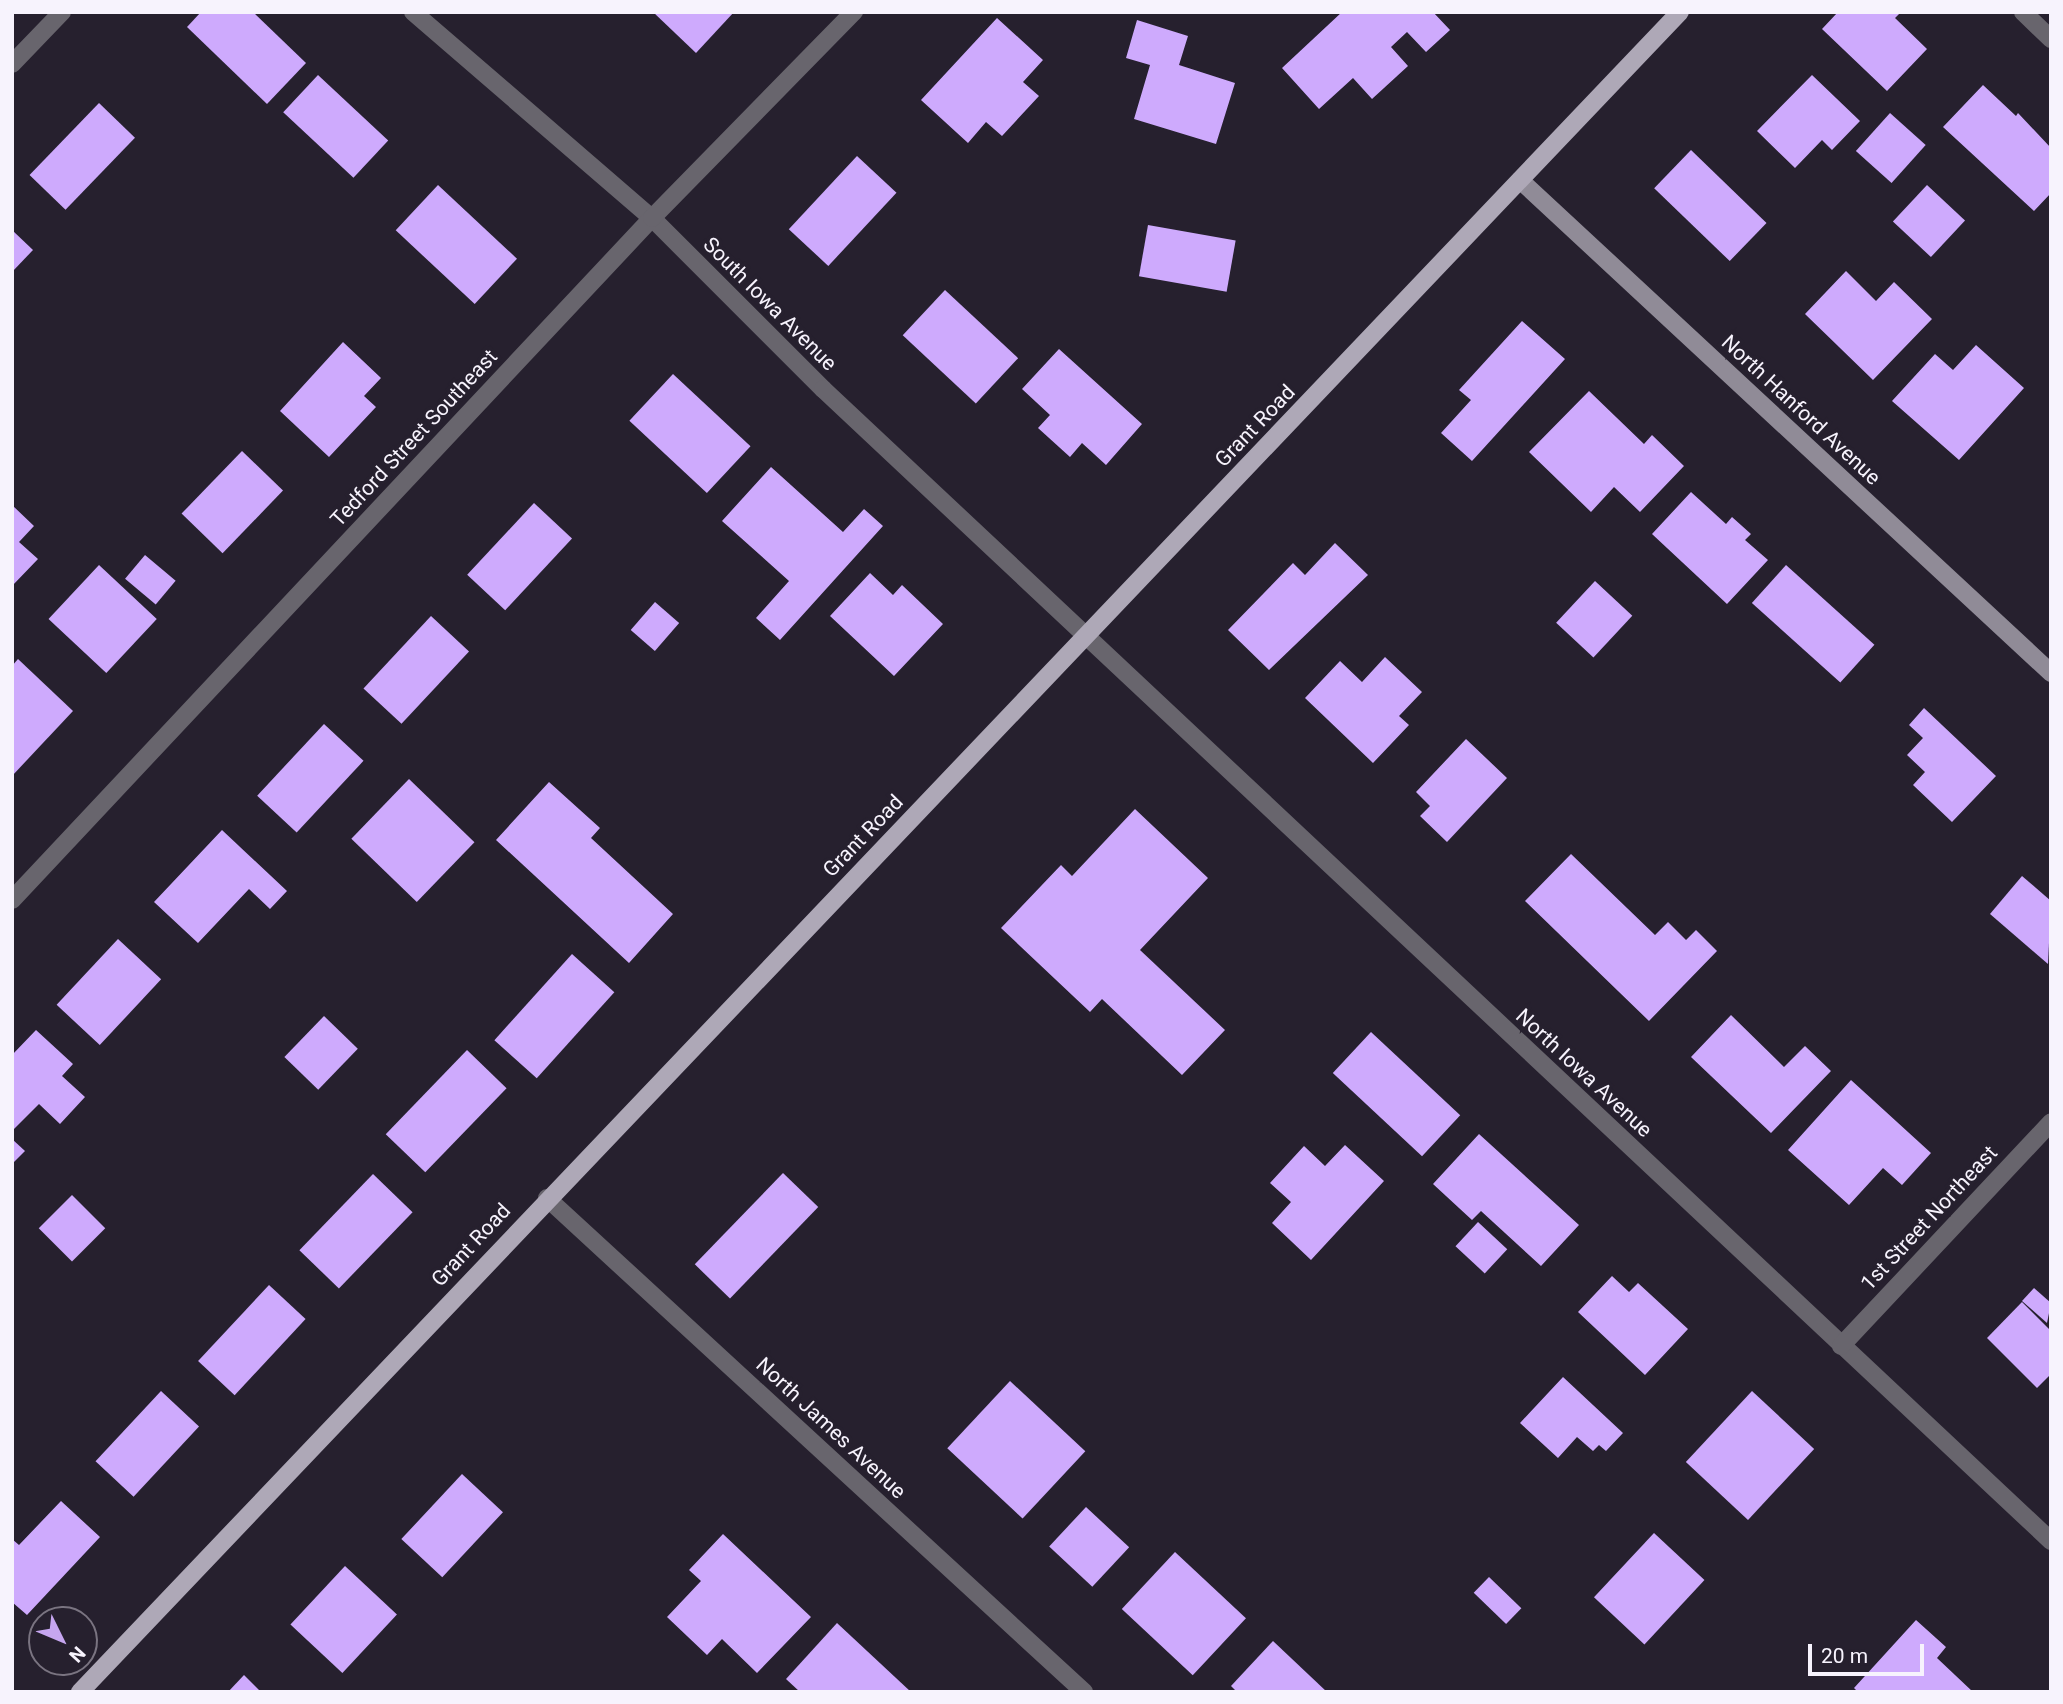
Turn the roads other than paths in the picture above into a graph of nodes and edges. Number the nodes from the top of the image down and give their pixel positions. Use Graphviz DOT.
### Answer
graph roads {
  1 [pos="62,12"];
  2 [pos="413,12"];
  3 [pos="854,12"];
  4 [pos="1680,12"];
  5 [pos="2023,12"];
  6 [pos="2051,39"];
  7 [pos="12,64"];
  8 [pos="1520,180"];
  9 [pos="652,218"];
  10 [pos="1086,636"];
  11 [pos="2051,673"];
  12 [pos="12,900"];
  13 [pos="2051,1122"];
  14 [pos="547,1198"];
  15 [pos="1841,1346"];
  16 [pos="2051,1541"];
  17 [pos="80,1692"];
  18 [pos="1084,1692"];
  1 -- 7 [label="street"];
  2 -- 9 [label="street, South Iowa Avenue"];
  3 -- 9 [label="street, Tedford Street Southeast"];
  4 -- 8 [label="main road, Grant Road"];
  5 -- 6 [label="street"];
  8 -- 10 [label="main road, Grant Road"];
  8 -- 11 [label="street, North Hanford Avenue"];
  9 -- 10 [label="street, South Iowa Avenue"];
  9 -- 12 [label="street, Tedford Street Southeast"];
  10 -- 14 [label="main road, Grant Road"];
  10 -- 15 [label="street, North Iowa Avenue"];
  13 -- 15 [label="street, 1st Street Northeast"];
  14 -- 17 [label="main road, Grant Road"];
  14 -- 18 [label="street, North James Avenue"];
  15 -- 16 [label="street, North Iowa Avenue"];
}
